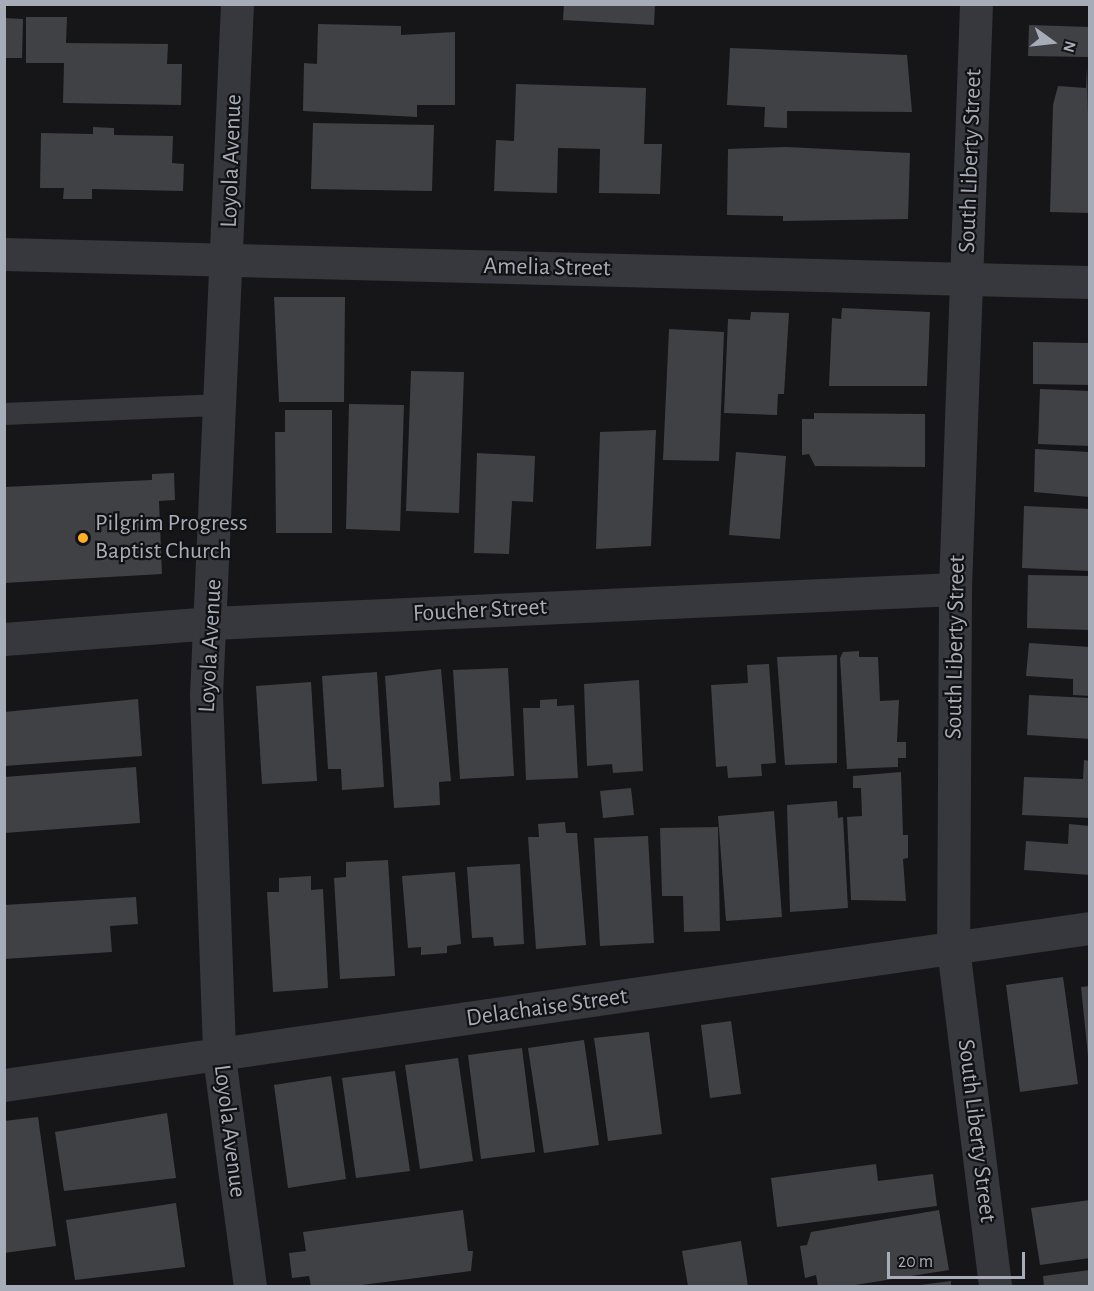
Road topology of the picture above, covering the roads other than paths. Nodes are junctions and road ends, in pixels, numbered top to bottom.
1 (237, 4) edge
2 (976, 4) edge
3 (4, 254) edge
4 (229, 260) junction
5 (968, 279) junction
6 (1089, 282) edge
7 (222, 405) junction
8 (4, 414) edge
9 (955, 589) junction
10 (212, 623) junction
11 (4, 639) edge
12 (1089, 928) edge
13 (953, 948) junction
14 (219, 1057) junction
15 (4, 1085) edge
16 (250, 1287) edge
17 (996, 1287) edge

1 - 4 street, Loyola Avenue
2 - 5 street, South Liberty Street
3 - 4 street, Amelia Street
4 - 5 street, Amelia Street
4 - 7 street, Loyola Avenue
5 - 6 street, Amelia Street
5 - 9 street, South Liberty Street
7 - 8 lane
7 - 10 street, Loyola Avenue
9 - 10 street, Foucher Street
9 - 13 street, South Liberty Street
10 - 11 street, Foucher Street
10 - 14 street, Loyola Avenue
12 - 13 street, Delachaise Street
13 - 14 street, Delachaise Street
13 - 17 street, South Liberty Street
14 - 15 street, Delachaise Street
14 - 16 street, Loyola Avenue

